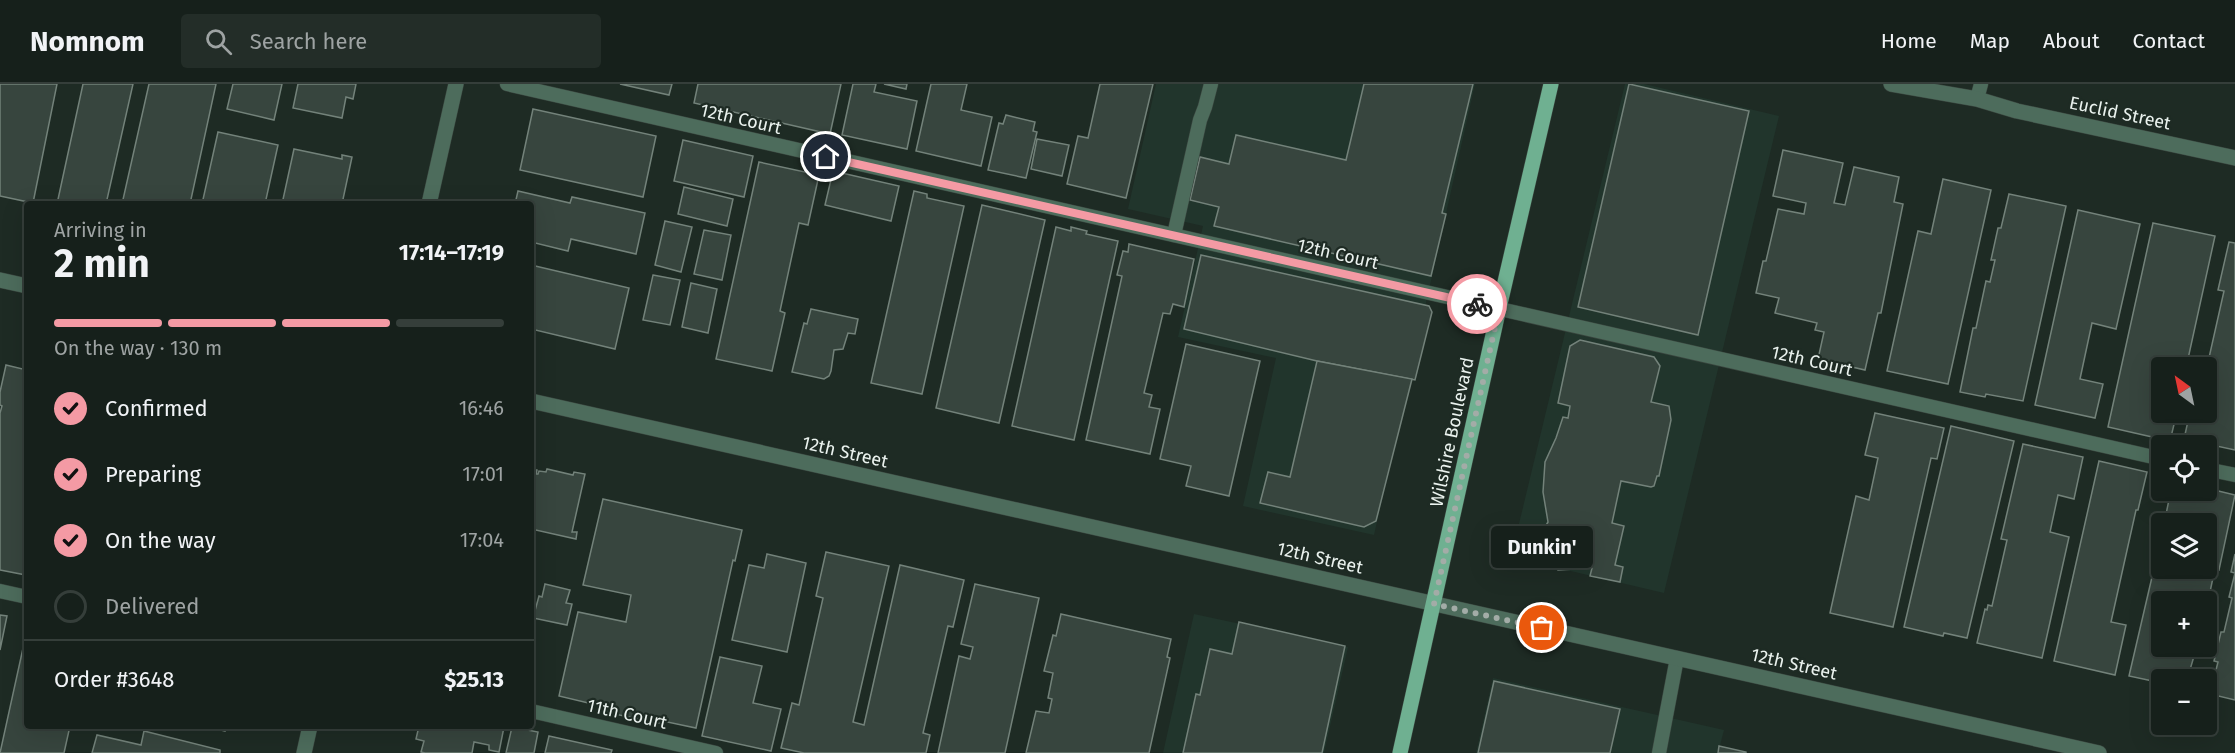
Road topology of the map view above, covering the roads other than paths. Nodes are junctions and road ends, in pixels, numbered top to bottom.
1 (456, 84) edge
2 (507, 84) edge
3 (1211, 84) edge
4 (1551, 84) edge
5 (1893, 84) edge
6 (1981, 84) edge
7 (1977, 99) junction
8 (2235, 158) edge
9 (430, 201) edge
10 (1174, 236) junction
11 (0, 280) edge
12 (24, 285) edge
13 (1499, 309) junction
14 (534, 402) edge
15 (2151, 457) edge
16 (2217, 471) edge
17 (2235, 475) edge
18 (0, 591) edge
19 (24, 596) edge
20 (1434, 604) junction
21 (1677, 658) junction
22 (534, 712) edge
23 (309, 729) edge
24 (304, 753) edge
25 (716, 753) edge
26 (1400, 753) edge
27 (1659, 753) edge
28 (2099, 753) edge

1 - 9 street
2 - 10 lane, 12th Court
3 - 10 lane
4 - 13 main road, Wilshire Boulevard
5 - 7 street, Euclid Street
6 - 7 lane
7 - 8 street, Euclid Street
10 - 13 lane, 12th Court
11 - 12 street
13 - 15 lane, 12th Court
13 - 20 main road, Wilshire Boulevard
14 - 20 street, 12th Street
16 - 17 lane
18 - 19 lane
20 - 21 street, 12th Street
20 - 26 main road, Wilshire Boulevard
21 - 27 lane
21 - 28 street, 12th Street
22 - 25 lane, 11th Court
23 - 24 street

